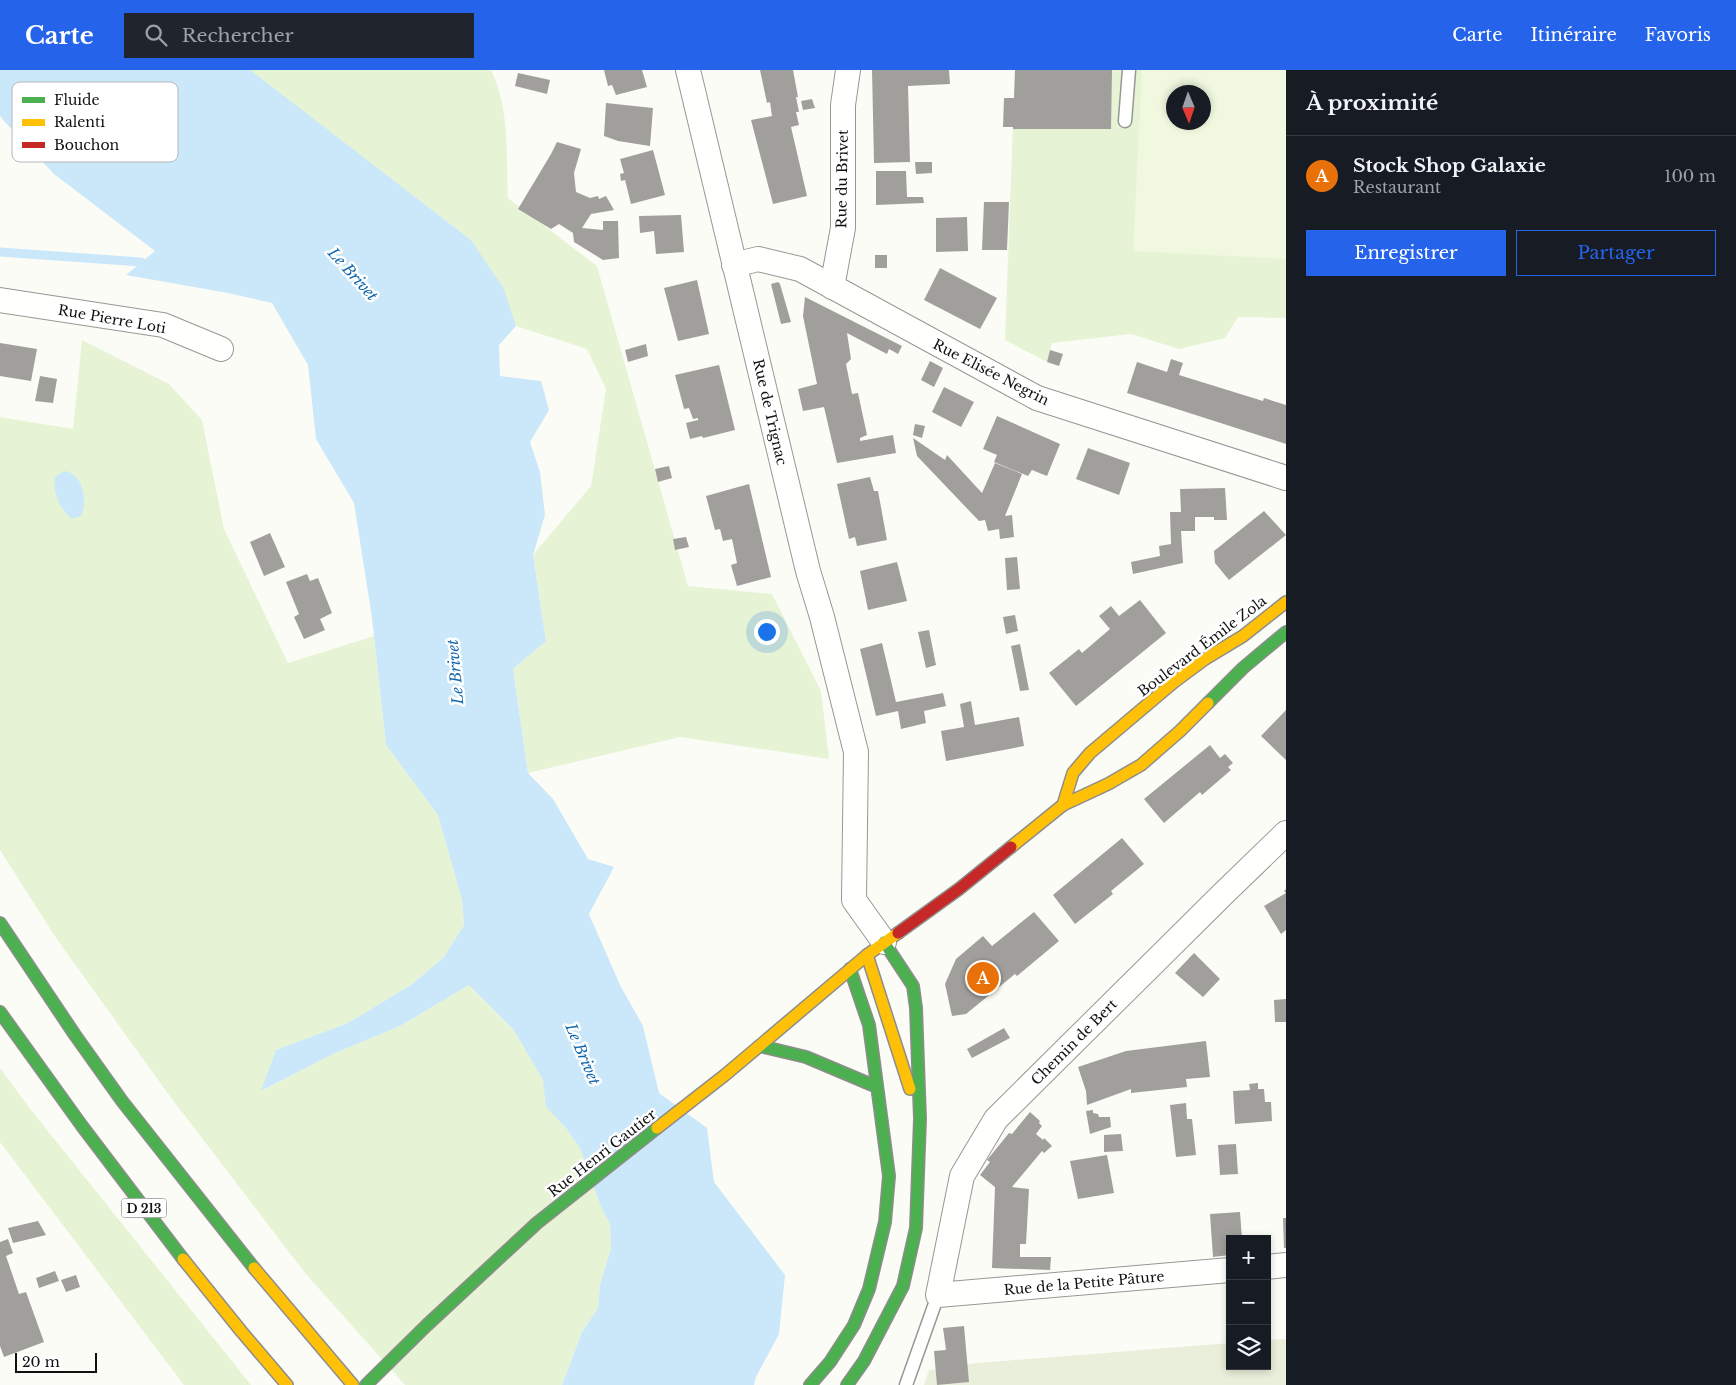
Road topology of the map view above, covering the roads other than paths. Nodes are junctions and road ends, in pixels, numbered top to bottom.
1 (688, 70) edge
2 (848, 70) edge
3 (1129, 70) edge
4 (1125, 121) dead end
5 (734, 265) junction
6 (832, 287) junction
7 (0, 300) edge
8 (221, 349) dead end
9 (1286, 478) edge
10 (1286, 602) edge
11 (1286, 632) edge
12 (1063, 805) junction
13 (1286, 833) edge
14 (0, 923) edge
15 (875, 948) junction
16 (850, 969) junction
17 (0, 1012) edge
18 (760, 1046) junction
19 (877, 1087) junction
20 (920, 1119) junction
21 (1286, 1265) edge
22 (1271, 1267) edge
23 (1226, 1270) edge
24 (938, 1295) junction
25 (287, 1385) edge
26 (353, 1385) edge
27 (366, 1385) edge
28 (810, 1385) edge
29 (847, 1385) edge
30 (906, 1385) edge

1 - 5 street, Rue de Trignac
2 - 6 street, Rue du Brivet
3 - 4 lane
5 - 6 street, Rue Elisée Negrin
5 - 15 street, Rue de Trignac
6 - 9 street, Rue Elisée Negrin
7 - 8 street, Rue Pierre Loti
10 - 12 main road, Boulevard Émile Zola
11 - 12 main road
12 - 15 main road
13 - 24 street, Chemin de Bert
14 - 26 main road
15 - 16 main road, Rue Henri Gautier
15 - 20 main road
15 - 20 main road
16 - 18 main road, Rue Henri Gautier
16 - 19 main road
17 - 25 main road, D 213
18 - 19 main road
18 - 27 main road, Rue Henri Gautier
19 - 28 main road
20 - 29 main road
21 - 22 street
23 - 24 street, Rue de la Petite Pâture
24 - 30 lane

